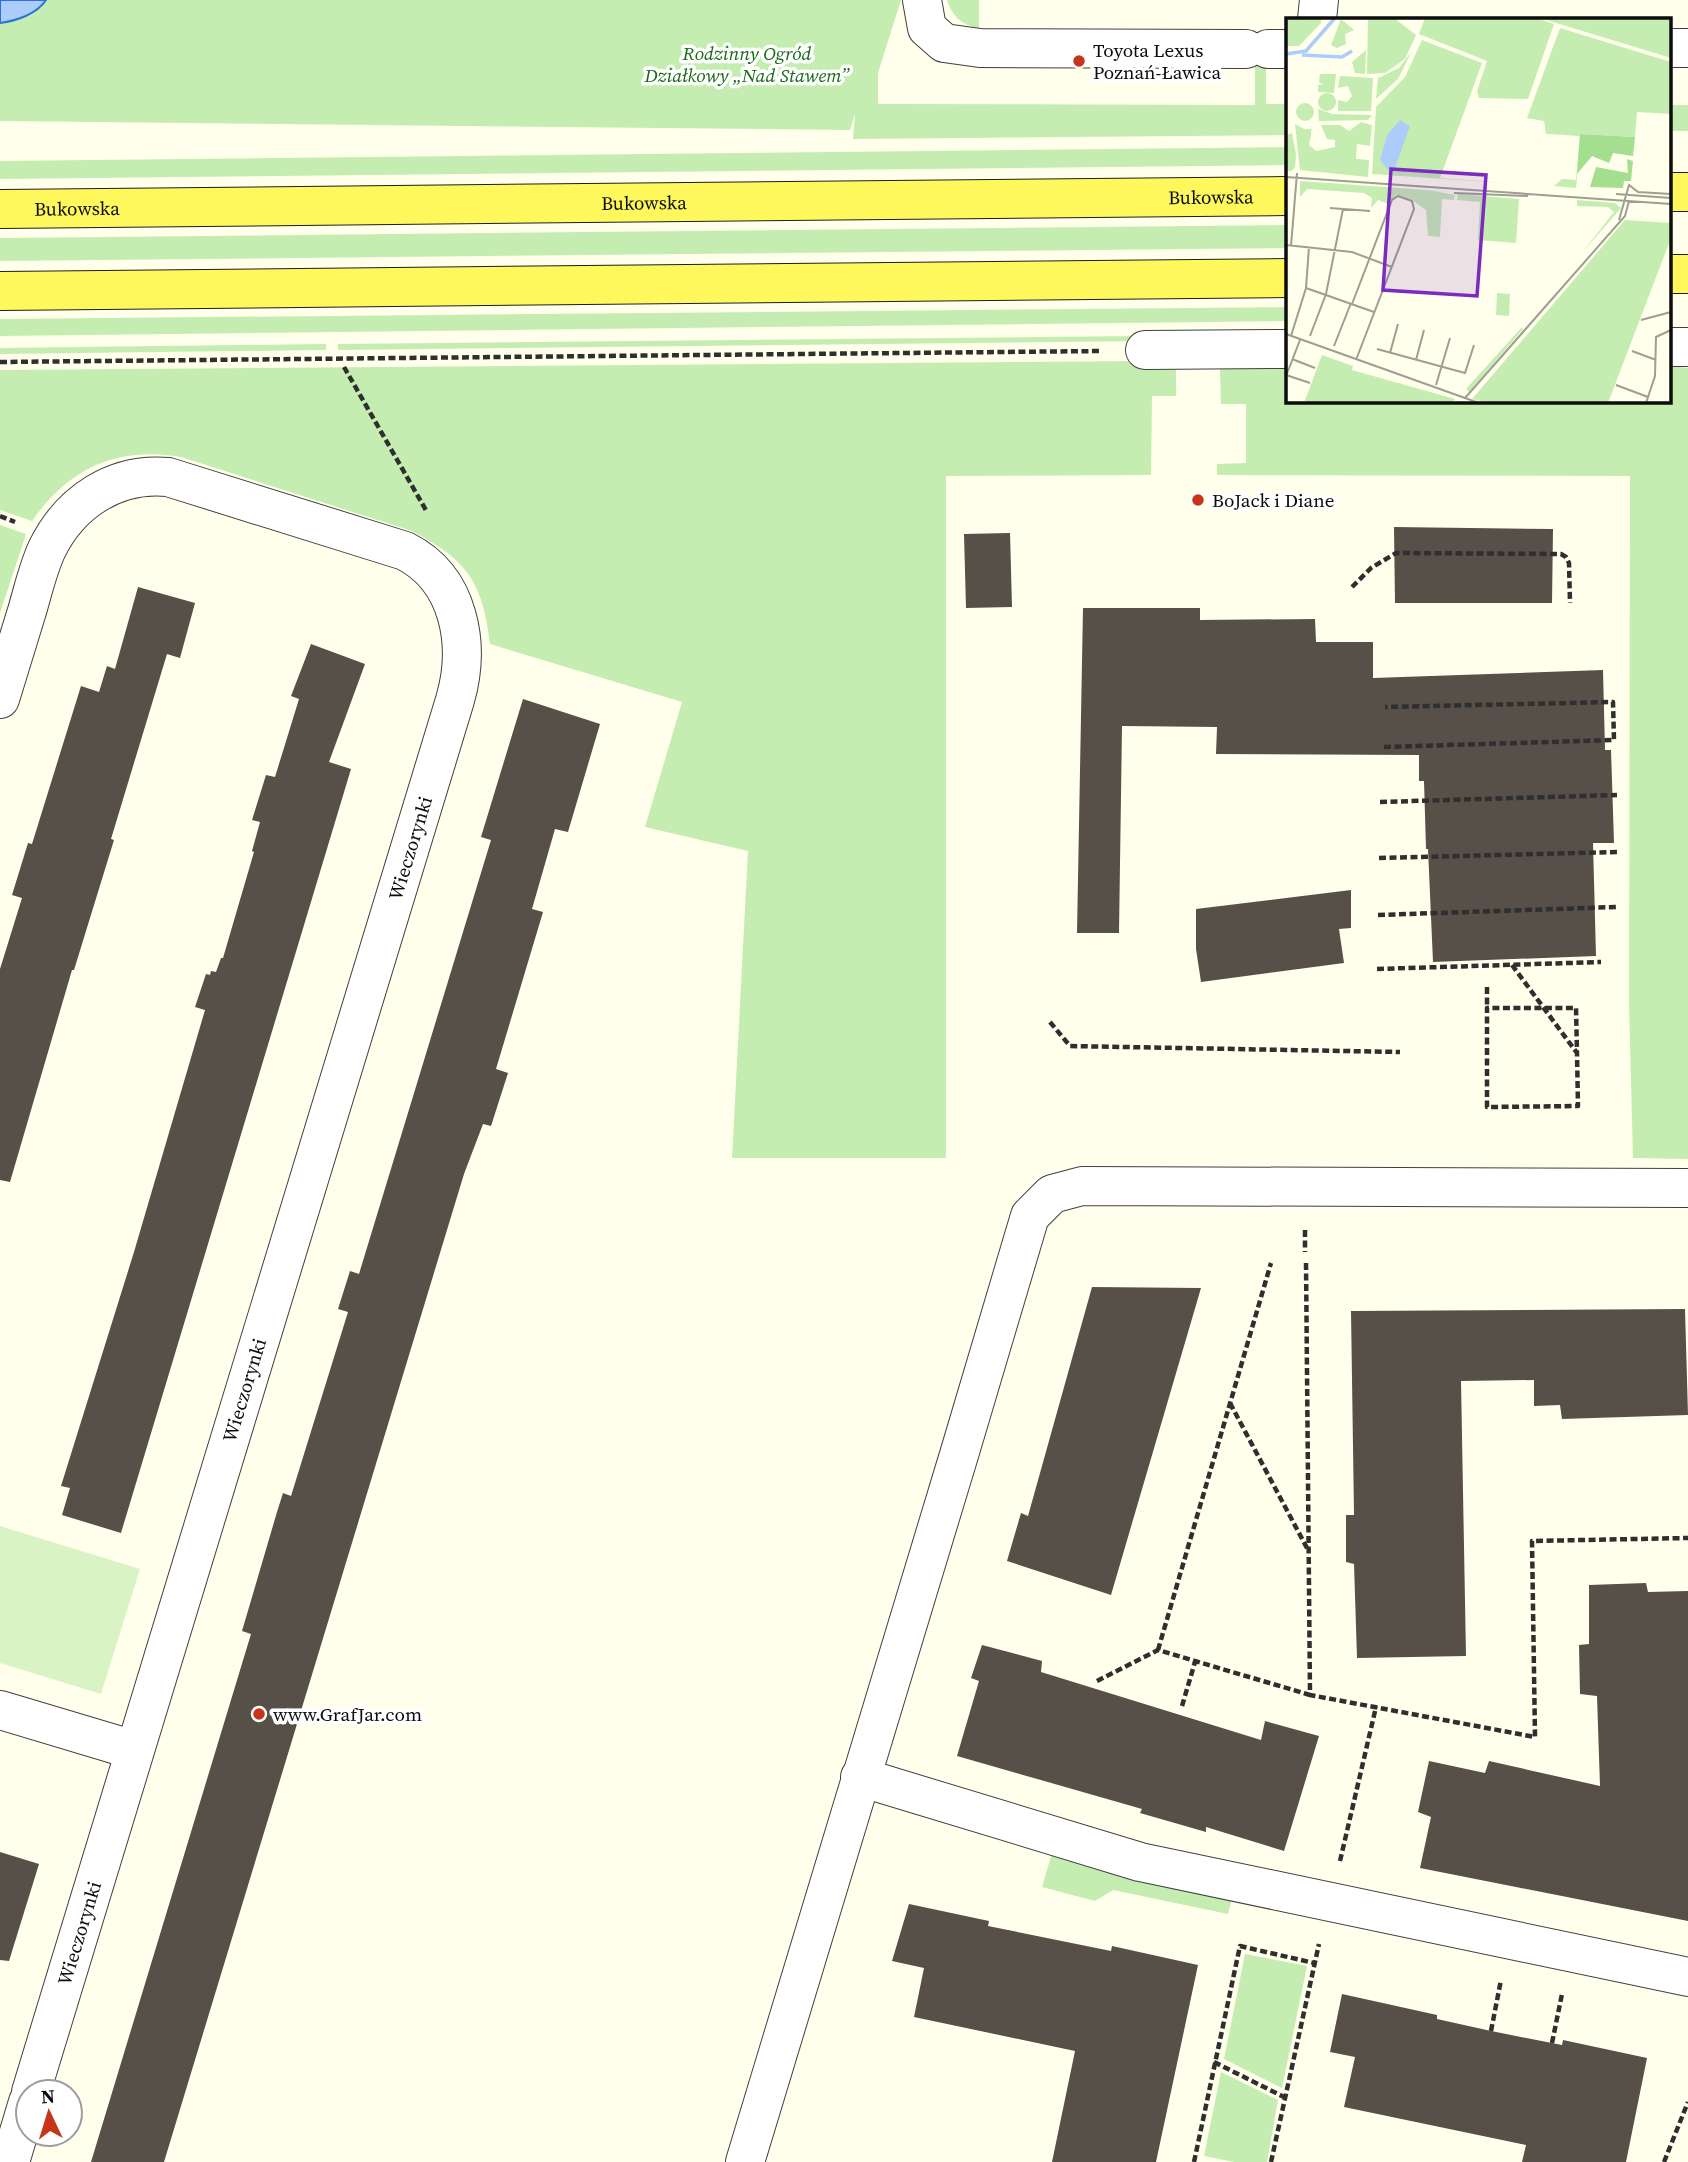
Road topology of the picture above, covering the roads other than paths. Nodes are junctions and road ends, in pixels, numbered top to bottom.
1 (922, 0) edge
2 (1319, 0) edge
3 (1317, 18) edge
4 (1670, 48) edge
5 (1688, 48) edge
6 (1267, 49) edge
7 (1670, 192) edge
8 (1688, 192) edge
9 (1286, 196) edge
10 (0, 209) edge
11 (1670, 274) edge
12 (1688, 274) edge
13 (1286, 278) edge
14 (0, 291) edge
15 (1670, 347) edge
16 (1688, 347) edge
17 (1286, 349) edge
18 (1145, 350) road end
19 (0, 699) edge
20 (1688, 1188) edge
21 (0, 1710) edge
22 (134, 1750) junction
23 (860, 1777) junction
24 (1688, 1977) edge
25 (35, 2078) edge
26 (745, 2162) edge

1 - 6 street
2 - 3 street
4 - 5 street
7 - 8 main road
9 - 10 main road, Bukowska
11 - 12 main road
13 - 14 main road
15 - 16 street
17 - 18 street
19 - 22 street, Wieczorynki
20 - 23 street
21 - 22 street
22 - 25 street, Wieczorynki
23 - 24 street
23 - 26 street

